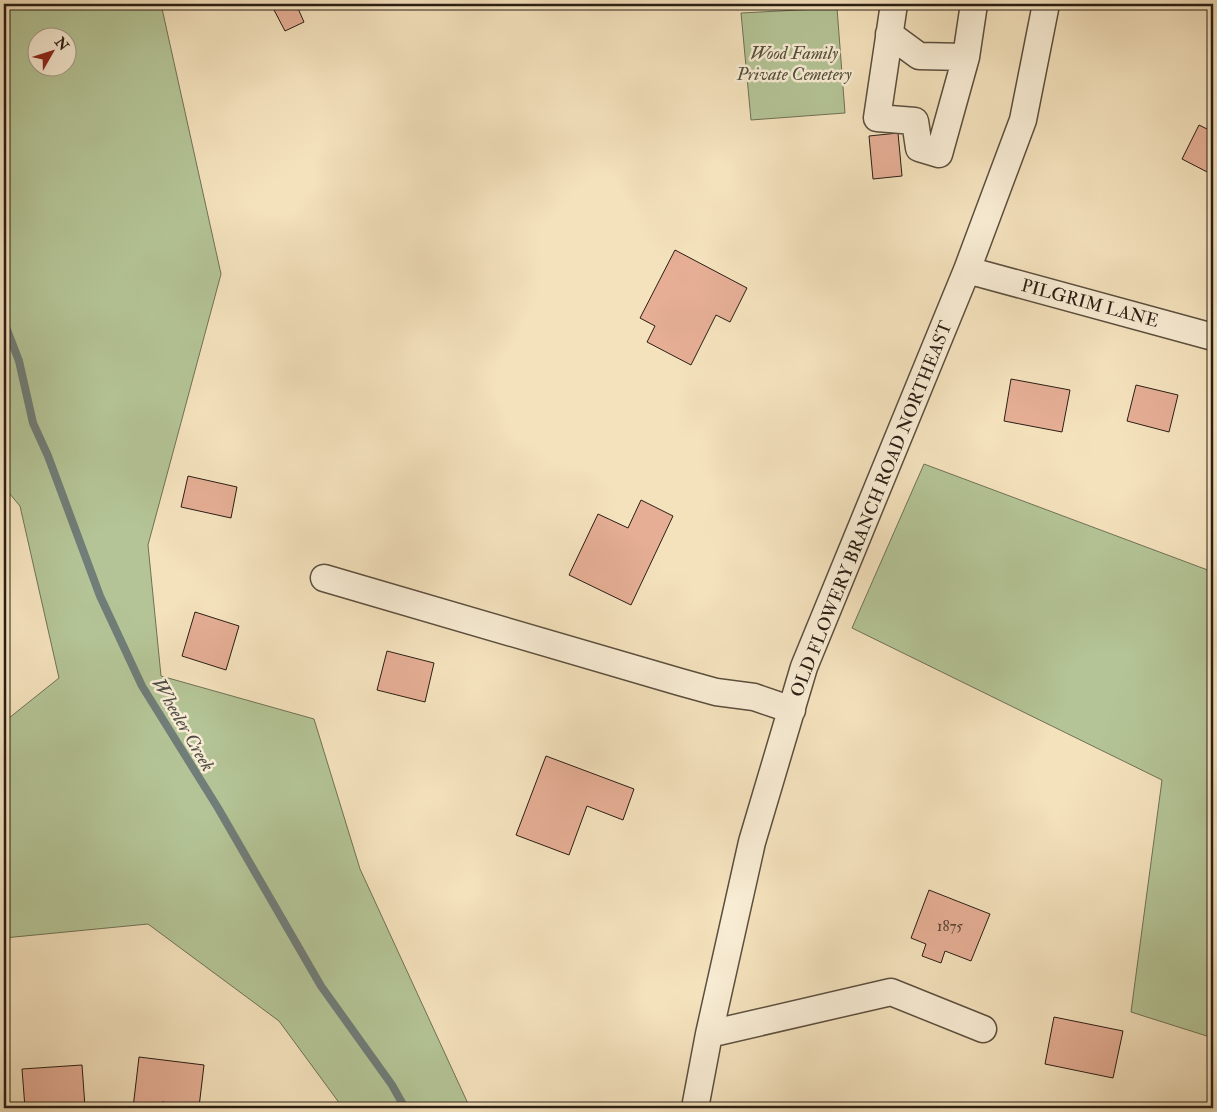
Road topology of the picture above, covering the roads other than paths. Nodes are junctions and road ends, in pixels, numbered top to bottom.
1 (894, 4) edge
2 (974, 4) edge
3 (1046, 4) edge
4 (889, 34) junction
5 (966, 57) junction
6 (967, 270) junction
7 (1213, 337) edge
8 (324, 578) dead end
9 (792, 710) junction
10 (983, 1029) dead end
11 (709, 1034) junction
12 (695, 1108) edge

1 - 4 street
2 - 5 street
3 - 6 street, OLD FLOWERY BRANCH ROAD NORTHEAST
4 - 5 street
4 - 5 street
6 - 7 street, PILGRIM LANE
6 - 9 street, OLD FLOWERY BRANCH ROAD NORTHEAST
8 - 9 street
9 - 11 street, OLD FLOWERY BRANCH ROAD NORTHEAST
10 - 11 street
11 - 12 street, OLD FLOWERY BRANCH ROAD NORTHEAST

